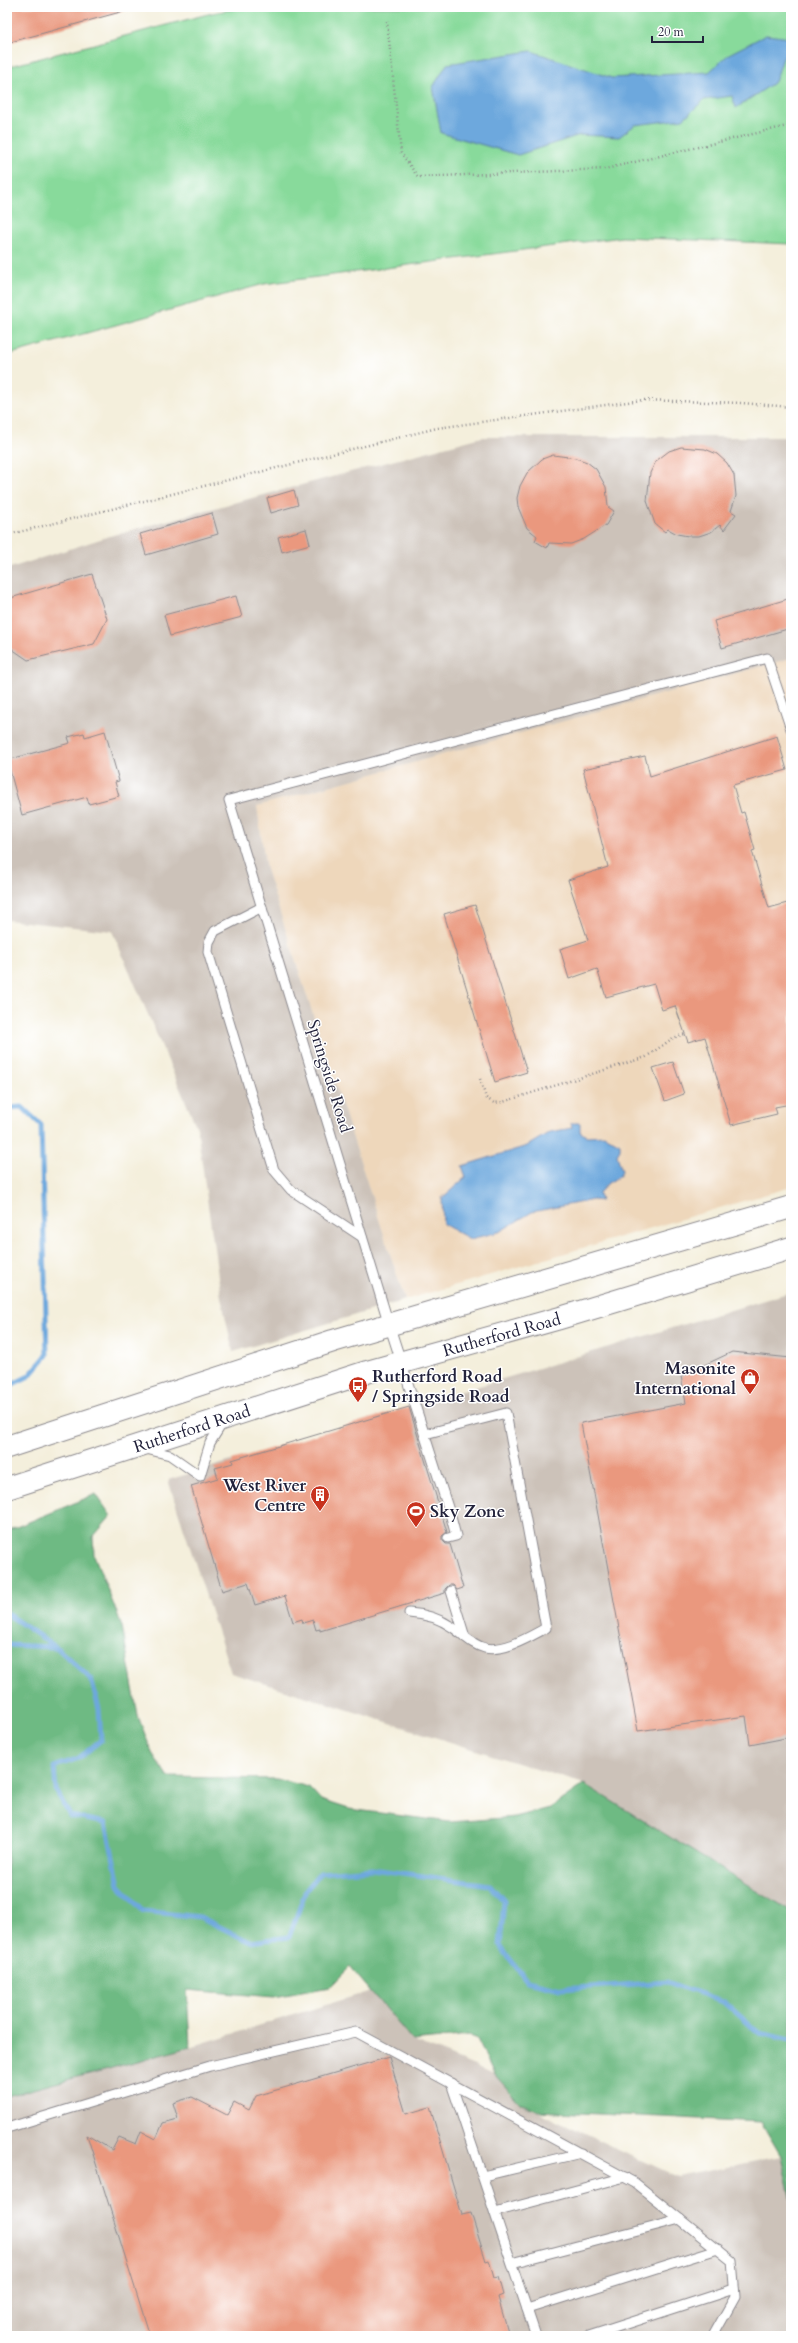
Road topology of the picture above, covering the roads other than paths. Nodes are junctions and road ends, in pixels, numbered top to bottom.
1 (791, 729) edge
2 (262, 907) junction
3 (791, 1207) edge
4 (362, 1237) junction
5 (791, 1248) edge
6 (390, 1325) junction
7 (401, 1362) junction
8 (227, 1417) junction
9 (425, 1434) junction
10 (7, 1447) edge
11 (139, 1447) junction
12 (7, 1488) edge
13 (448, 1538) dead end
14 (452, 1591) dead end
15 (409, 1613) dead end
16 (466, 1637) junction
17 (452, 2084) junction
18 (7, 2128) edge
19 (581, 2153) junction
20 (483, 2176) junction
21 (624, 2177) junction
22 (495, 2212) junction
23 (680, 2219) junction
24 (718, 2249) junction
25 (512, 2263) junction
26 (734, 2289) junction
27 (527, 2308) junction
28 (536, 2336) edge
29 (589, 2336) edge
30 (713, 2336) edge

1 - 2 lane, Springside Road
2 - 4 lane, Springside Road
2 - 4 lane
3 - 6 main road
4 - 6 lane, Springside Road
5 - 7 main road, Rutherford Road
6 - 7 lane, Springside Road
6 - 10 main road
7 - 8 main road, Rutherford Road
7 - 9 lane, Springside Road
8 - 11 main road, Rutherford Road
8 - 11 lane
9 - 13 lane, Springside Road
9 - 16 lane
11 - 12 main road, Rutherford Road
14 - 16 lane
15 - 16 lane
17 - 18 lane
17 - 19 lane
17 - 20 lane
19 - 20 lane
19 - 21 lane
20 - 22 lane
21 - 22 lane
21 - 23 lane
22 - 25 lane
23 - 24 lane
23 - 25 lane
24 - 26 lane
24 - 27 lane
25 - 27 lane
26 - 29 lane
26 - 30 lane
27 - 28 lane

